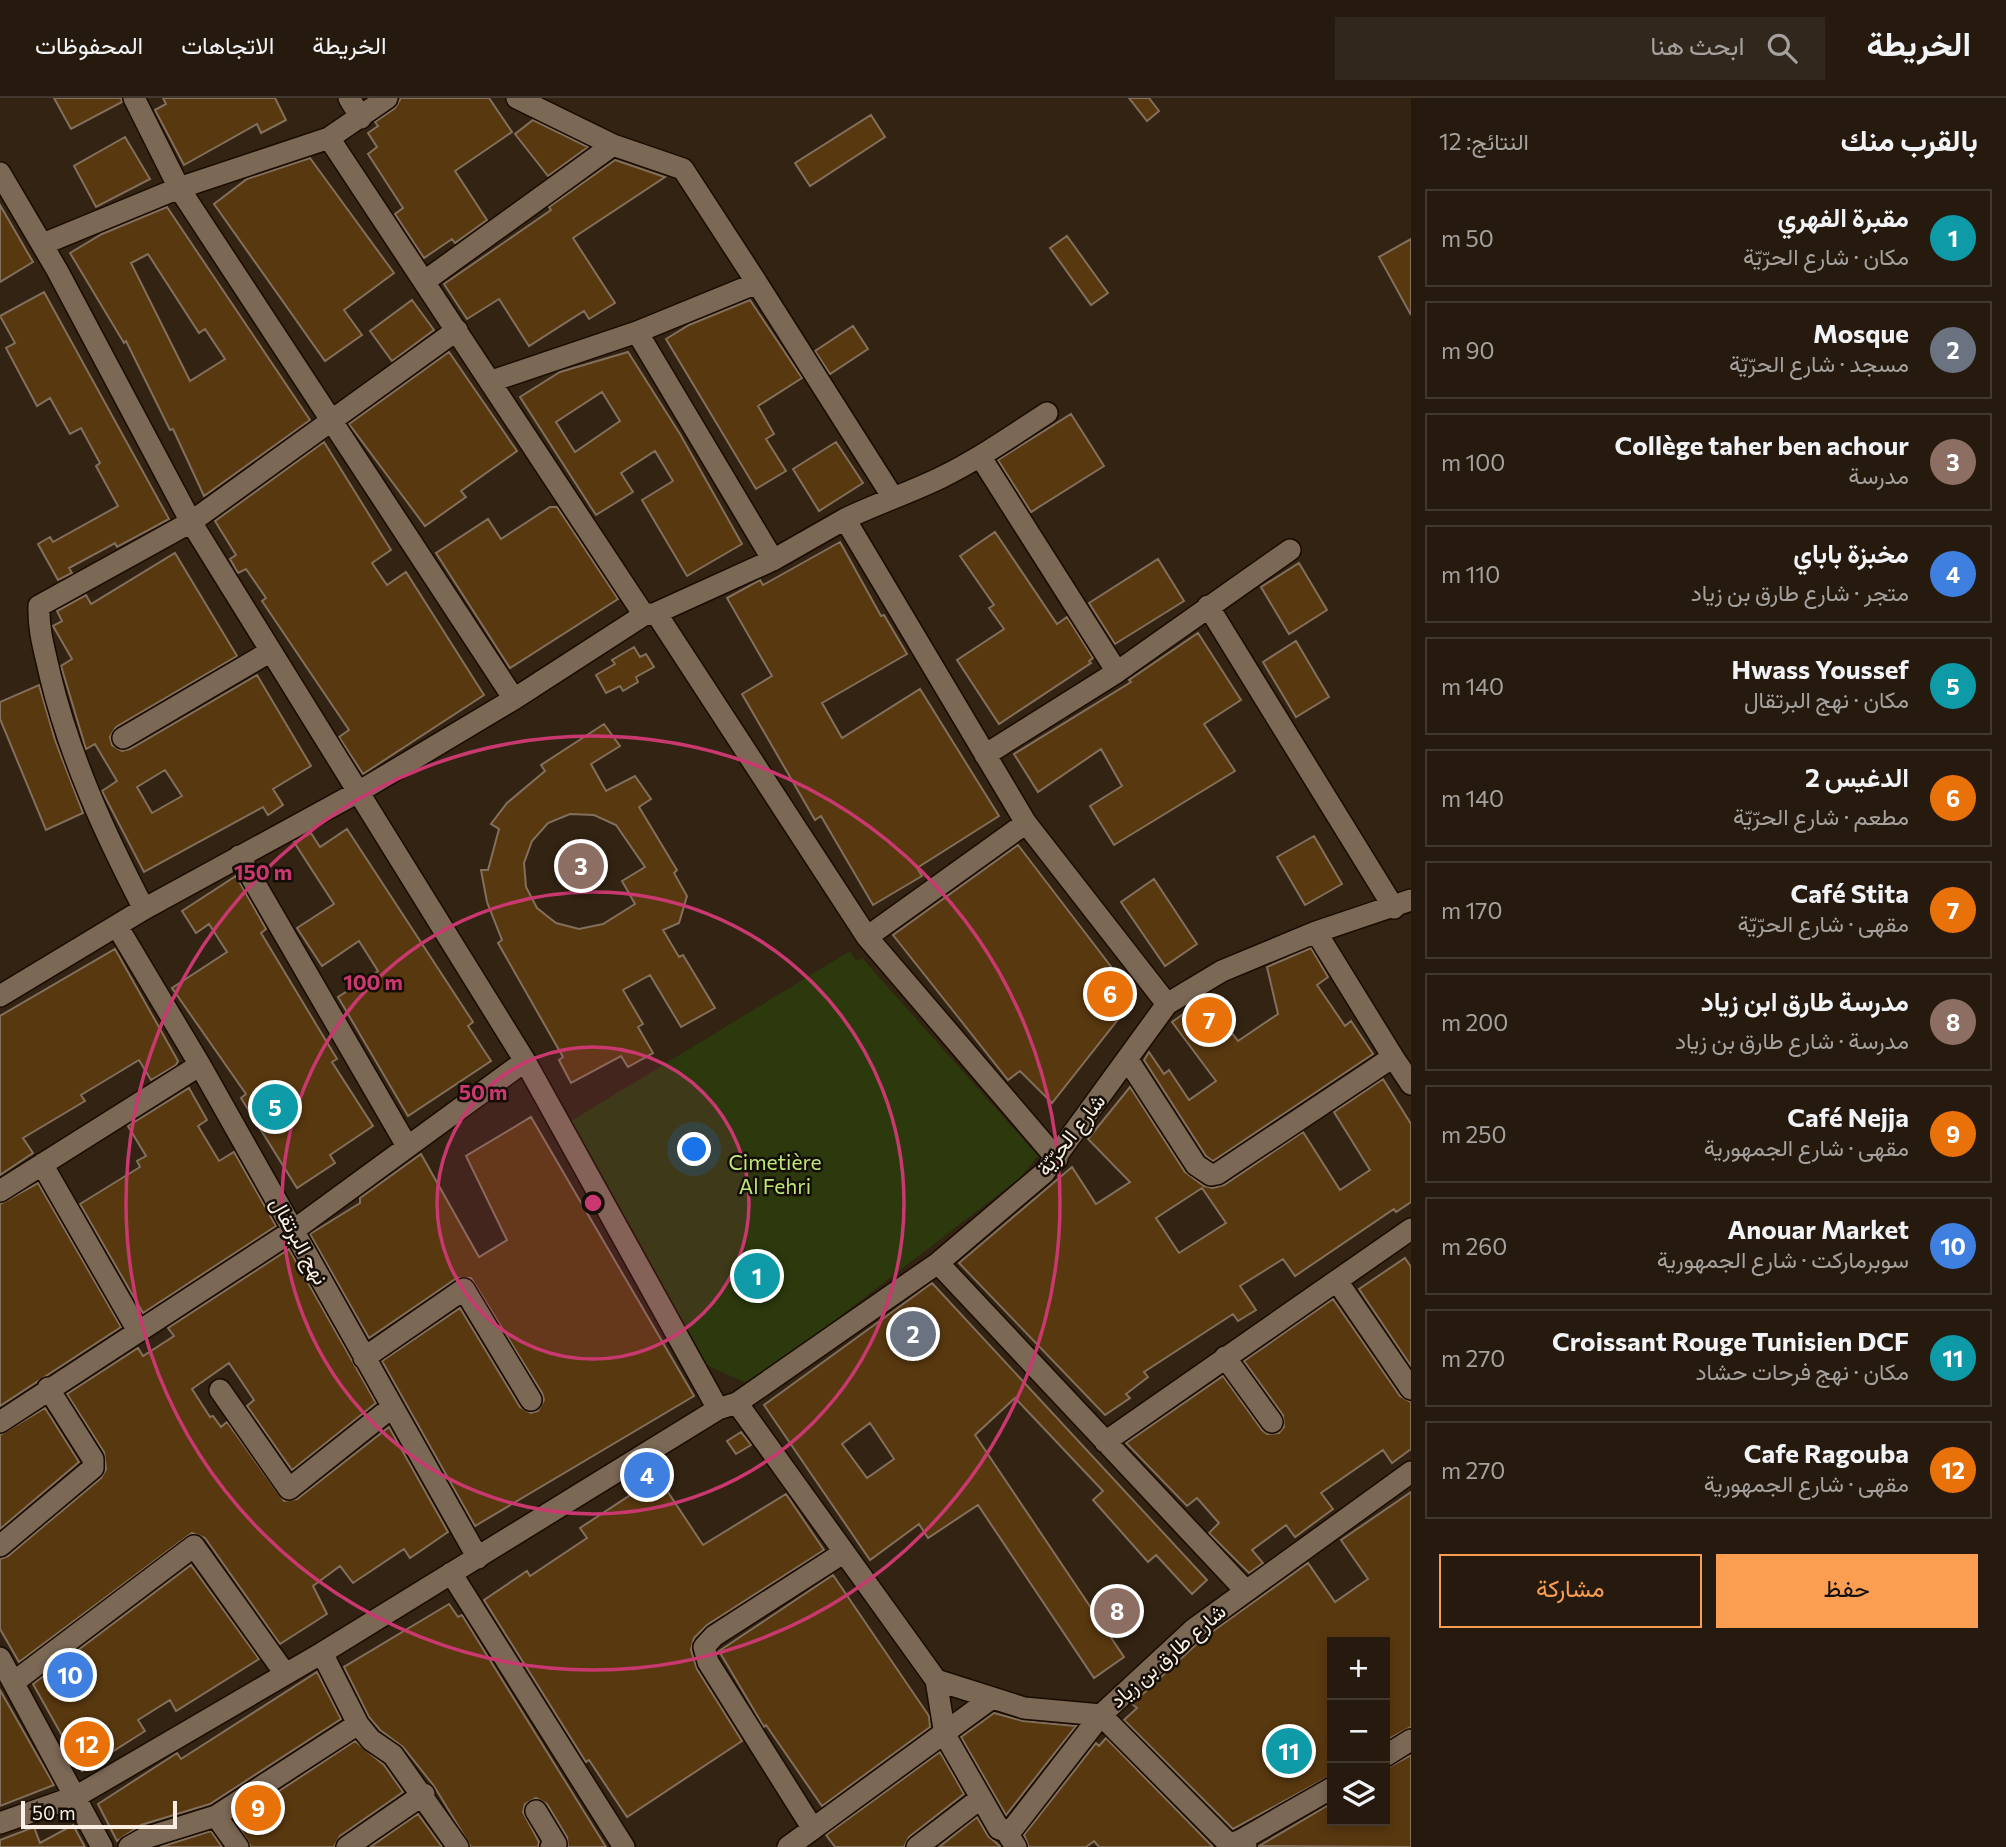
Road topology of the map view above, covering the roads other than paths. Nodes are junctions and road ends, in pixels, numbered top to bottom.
1 (134, 98) edge
2 (349, 98) edge
3 (387, 98) edge
4 (517, 98) edge
5 (361, 118) junction
6 (329, 138) junction
7 (613, 145) junction
8 (0, 173) edge
9 (179, 188) junction
10 (43, 244) junction
11 (425, 281) junction
12 (757, 283) junction
13 (457, 330) junction
14 (637, 332) junction
15 (492, 381) junction
16 (1047, 413) dead end
17 (329, 421) junction
18 (981, 456) junction
19 (892, 496) junction
20 (845, 519) junction
21 (191, 522) junction
22 (1290, 550) dead end
23 (773, 560) junction
24 (1208, 606) junction
25 (650, 614) junction
26 (271, 651) junction
27 (1117, 672) junction
28 (514, 699) junction
29 (123, 738) dead end
30 (985, 755) junction
31 (360, 791) junction
32 (1026, 823) junction
33 (239, 856) junction
34 (1402, 904) edge
35 (144, 909) junction
36 (117, 926) junction
37 (1316, 932) junction
38 (867, 937) junction
39 (0, 996) edge
40 (1167, 1004) junction
41 (1393, 1056) junction
42 (525, 1060) junction
43 (1128, 1060) junction
44 (200, 1065) junction
45 (1411, 1084) edge
46 (407, 1146) junction
47 (1057, 1159) junction
48 (42, 1164) junction
49 (0, 1191) edge
50 (1411, 1229) edge
51 (294, 1230) junction
52 (937, 1263) junction
53 (1337, 1281) junction
54 (138, 1331) junction
55 (364, 1357) junction
56 (1224, 1357) junction
57 (48, 1388) junction
58 (1411, 1389) edge
59 (220, 1390) dead end
60 (531, 1399) dead end
61 (727, 1406) junction
62 (391, 1408) junction
63 (0, 1422) edge
64 (1272, 1422) dead end
65 (1105, 1443) junction
66 (1411, 1472) edge
67 (0, 1546) edge
68 (843, 1553) junction
69 (478, 1558) junction
70 (451, 1573) junction
71 (1245, 1590) junction
72 (322, 1653) junction
73 (0, 1658) edge
74 (284, 1672) junction
75 (936, 1680) junction
76 (14, 1682) junction
77 (992, 1698) junction
78 (1101, 1715) junction
79 (358, 1724) junction
80 (944, 1735) junction
81 (1411, 1740) edge
82 (1390, 1753) edge
83 (1327, 1791) edge
84 (424, 1794) junction
85 (77, 1796) junction
86 (981, 1798) junction
87 (536, 1811) dead end
88 (216, 1816) junction
89 (0, 1824) edge
90 (813, 1829) junction
91 (1011, 1839) edge
92 (1244, 1844) edge
93 (102, 1847) edge
94 (129, 1847) edge
95 (238, 1847) edge
96 (347, 1847) edge
97 (458, 1847) edge
98 (551, 1847) edge
99 (624, 1847) edge
100 (788, 1847) edge
101 (917, 1847) edge

1 - 9 street
2 - 5 street
3 - 5 street
4 - 7 street
5 - 6 street
6 - 9 street
6 - 11 street
7 - 11 street
7 - 12 street
8 - 10 street
9 - 10 street
9 - 17 street
10 - 21 street
11 - 13 street
12 - 14 street
12 - 19 street
13 - 15 street
13 - 17 street
14 - 15 street
14 - 23 street
15 - 25 street
16 - 18 street
17 - 21 street
17 - 28 street
18 - 19 street
18 - 27 street
19 - 20 street
20 - 23 street
20 - 30 street
21 - 26 street
21 - 35 street
22 - 24 street
23 - 25 street
24 - 27 street
24 - 34 street
25 - 28 street
25 - 38 street
26 - 29 street
26 - 31 street
27 - 30 street
28 - 31 street
30 - 32 street
31 - 33 street
31 - 42 street
32 - 38 street
32 - 40 street
33 - 35 street
33 - 46 street
34 - 37 street, شارع الحرّيّة
35 - 36 street
36 - 39 street
36 - 44 street, نهج البرتقال
37 - 40 street, شارع الحرّيّة
37 - 41 street
38 - 47 street
40 - 43 street, شارع الحرّيّة
41 - 43 street
41 - 45 street
42 - 46 street
42 - 61 street
43 - 47 street, شارع الحرّيّة
44 - 48 street
44 - 51 street, نهج البرتقال
46 - 51 street
47 - 52 street, شارع الحرّيّة
48 - 49 street
48 - 54 street
50 - 53 street
51 - 54 street
51 - 55 street, نهج البرتقال
52 - 61 street, شارع الحرّيّة
52 - 65 street
53 - 56 street
53 - 58 street
54 - 57 street
55 - 60 street
55 - 62 street, نهج البرتقال
56 - 64 street
56 - 65 street
57 - 63 street
57 - 67 street
59 - 62 street
61 - 68 street
61 - 69 street, شارع الحرّيّة
62 - 69 street, نهج البرتقال
65 - 71 street
66 - 71 street, شارع طارق بن زياد
68 - 75 street
68 - 90 street
69 - 70 street, شارع الحرّيّة
70 - 72 street, شارع الحرّيّة
70 - 99 street
71 - 78 street, شارع طارق بن زياد
72 - 74 street, شارع الحرّيّة
72 - 79 street
73 - 76 street
74 - 76 street
74 - 85 street, شارع الحرّيّة
75 - 77 street, شارع طارق بن زياد
75 - 80 street
76 - 85 street
77 - 78 street, شارع طارق بن زياد
77 - 80 street
78 - 91 street
78 - 92 street
79 - 84 street
79 - 88 street
80 - 86 street
80 - 90 street
81 - 82 street
83 - 92 street
84 - 96 street
84 - 97 street
85 - 89 street, شارع الحرّيّة
85 - 93 street
86 - 91 street
86 - 101 street
87 - 98 street
88 - 94 street
88 - 95 street
90 - 100 street

